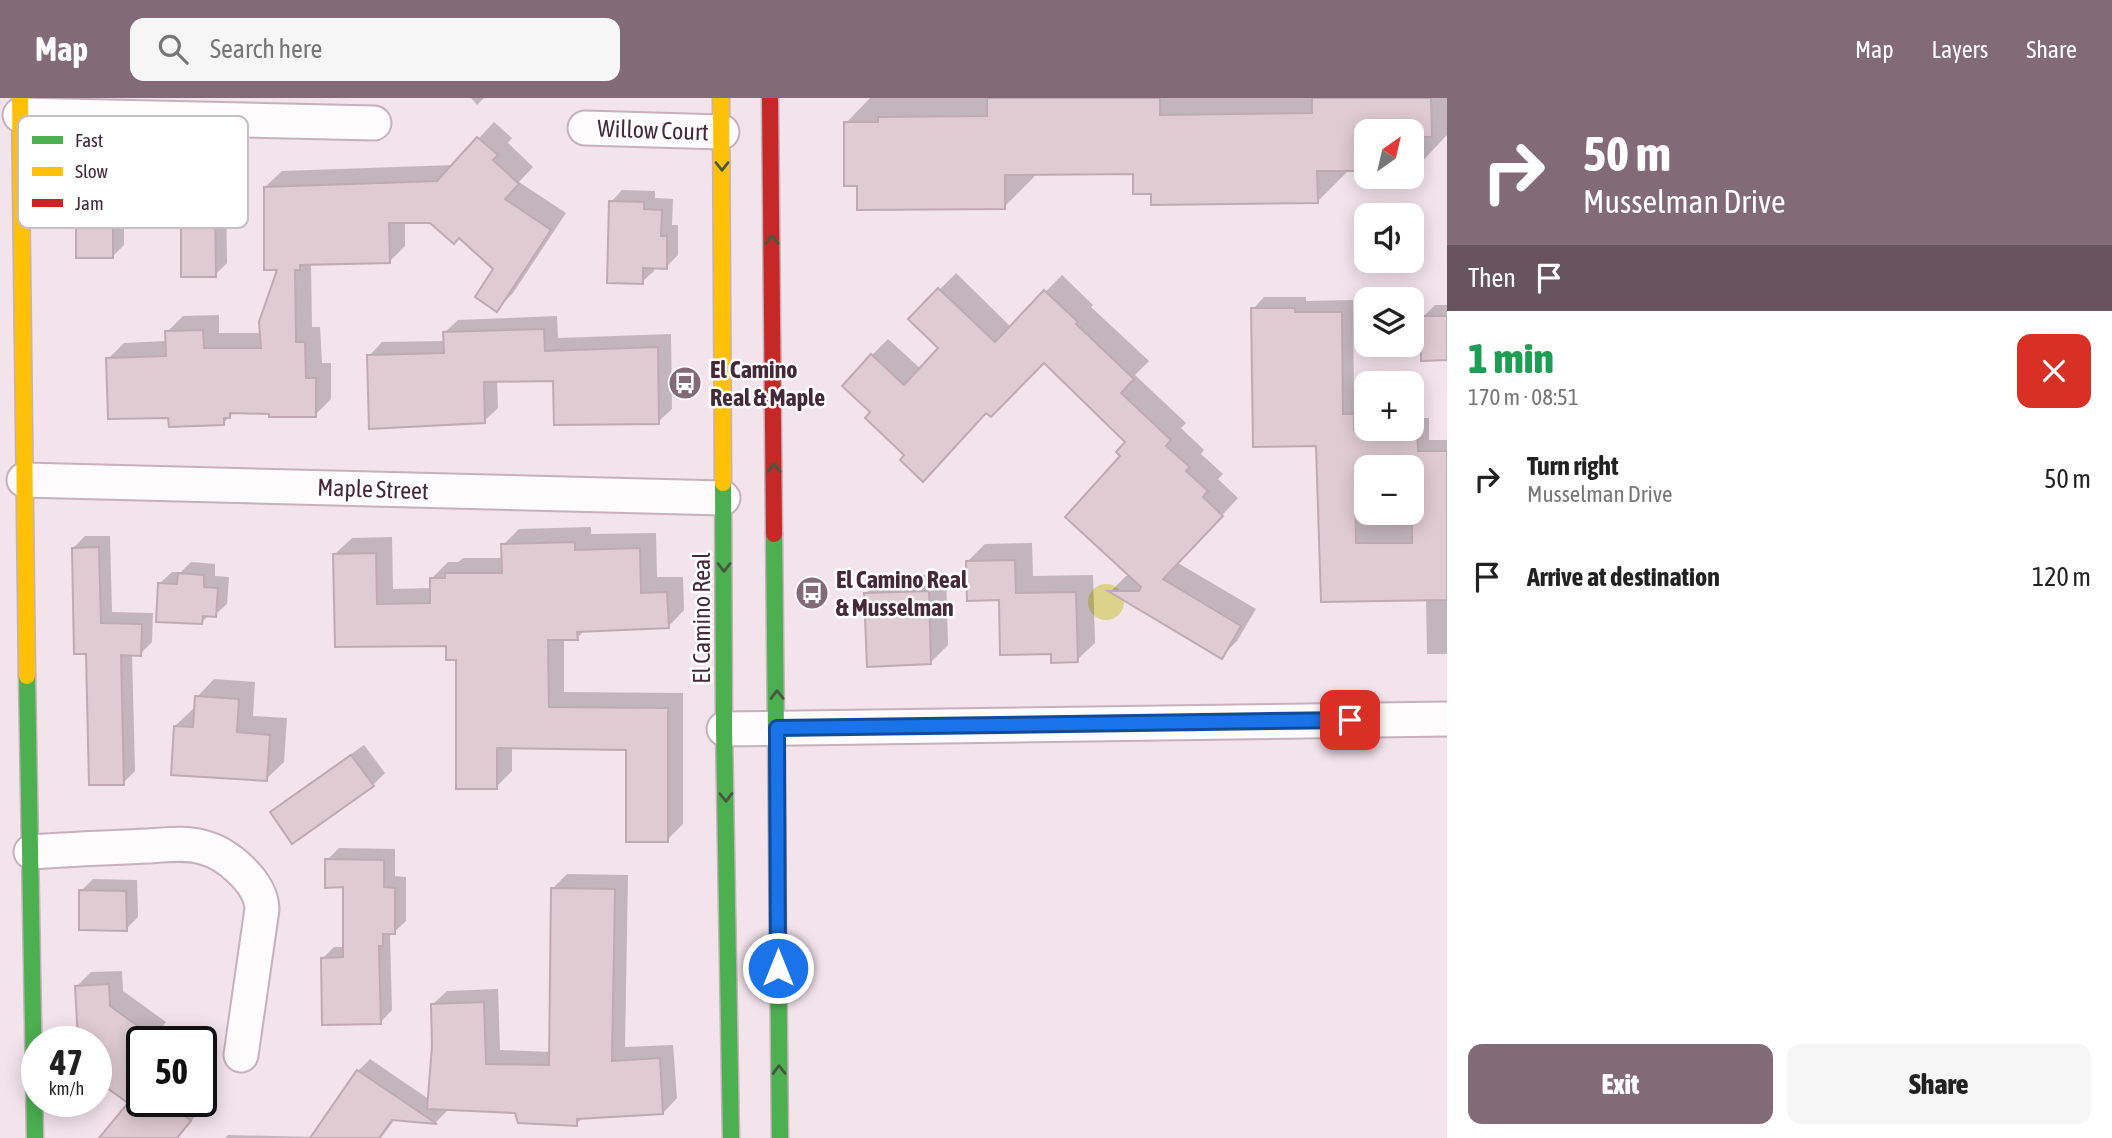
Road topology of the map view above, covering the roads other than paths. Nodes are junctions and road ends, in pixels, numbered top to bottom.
1 (721, 98) edge
2 (770, 98) edge
3 (20, 106) edge
4 (228, 116) edge
5 (248, 117) edge
6 (374, 123) dead end
7 (585, 128) dead end
8 (722, 132) junction
9 (21, 228) edge
10 (24, 480) junction
11 (723, 498) junction
12 (1447, 719) edge
13 (777, 728) junction
14 (724, 729) junction
15 (31, 852) junction
16 (241, 1055) dead end
17 (35, 1138) edge
18 (731, 1138) edge
19 (780, 1138) edge

1 - 8 main road, El Camino Real
13 -> 2 main road
3 - 4 street
5 - 6 street
7 - 8 street, Willow Court
8 -> 11 main road, El Camino Real
9 - 10 main road
10 - 11 street, Maple Street
10 - 15 main road
11 -> 14 main road, El Camino Real
12 - 13 street
13 - 14 street
19 -> 13 main road
14 -> 18 main road, El Camino Real
15 - 16 street
15 - 17 main road

